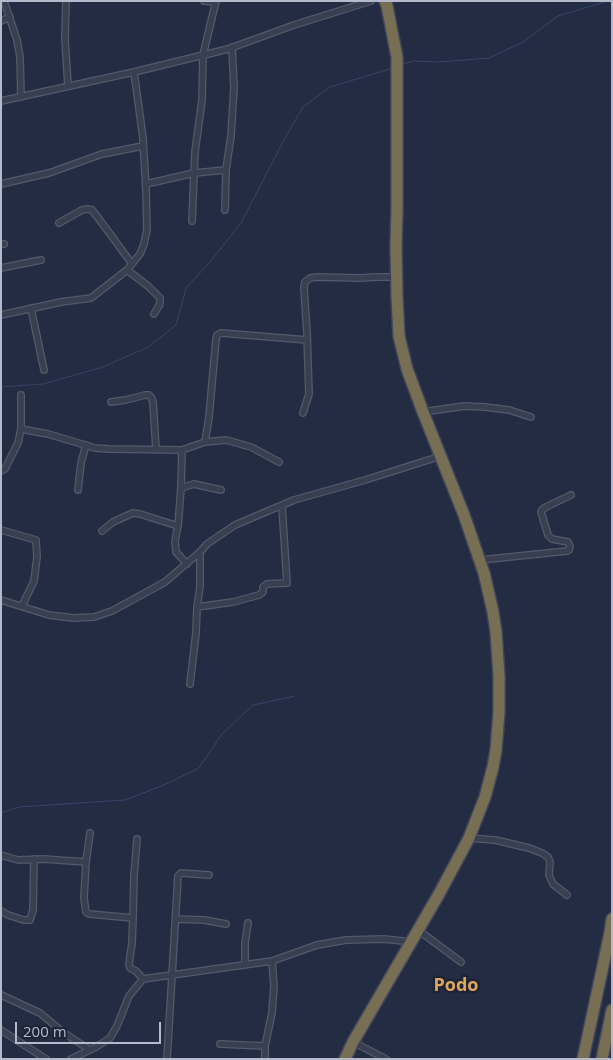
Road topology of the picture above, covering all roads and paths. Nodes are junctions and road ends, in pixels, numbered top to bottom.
1 (4, 1) edge
2 (66, 1) edge
3 (204, 1) edge
4 (371, 1) edge
5 (384, 1) edge
6 (216, 2) edge
7 (10, 17) junction
8 (1, 21) edge
9 (232, 47) junction
10 (203, 55) junction
11 (134, 72) junction
12 (68, 86) junction
13 (22, 97) junction
14 (1, 101) edge
15 (143, 146) junction
16 (226, 170) junction
17 (194, 173) junction
18 (1, 184) edge
19 (146, 184) junction
20 (225, 210) dead end
21 (192, 221) dead end
22 (59, 223) dead end
23 (41, 260) dead end
24 (132, 264) junction
25 (1, 268) edge
26 (126, 270) junction
27 (396, 277) junction
28 (32, 308) junction
29 (154, 314) dead end
30 (1, 315) edge
31 (307, 340) junction
32 (44, 370) dead end
33 (21, 396) dead end
34 (111, 402) dead end
35 (423, 412) junction
36 (304, 413) dead end
37 (531, 417) dead end
38 (21, 429) junction
39 (205, 442) junction
40 (86, 445) junction
41 (156, 449) junction
42 (182, 450) junction
43 (441, 456) junction
44 (279, 462) dead end
45 (1, 472) edge
46 (181, 488) junction
47 (78, 490) dead end
48 (221, 490) dead end
49 (572, 495) dead end
50 (282, 506) junction
51 (178, 526) junction
52 (1, 530) edge
53 (102, 531) dead end
54 (200, 552) junction
55 (480, 560) junction
56 (187, 564) junction
57 (1, 600) edge
58 (22, 606) junction
59 (197, 607) junction
60 (190, 684) dead end
61 (90, 833) dead end
62 (469, 838) junction
63 (138, 839) dead end
64 (1, 855) edge
65 (34, 859) junction
66 (86, 862) junction
67 (209, 874) dead end
68 (568, 895) dead end
69 (1, 911) edge
70 (8, 915) junction
71 (133, 918) junction
72 (176, 919) junction
73 (612, 919) edge
74 (1, 921) edge
75 (248, 923) dead end
76 (226, 924) dead end
77 (418, 930) junction
78 (412, 942) junction
79 (272, 961) junction
80 (461, 962) dead end
81 (245, 964) junction
82 (171, 975) junction
83 (143, 979) junction
84 (1, 995) edge
85 (612, 1010) edge
86 (1, 1030) edge
87 (354, 1042) junction
88 (220, 1044) dead end
89 (265, 1046) junction
90 (90, 1050) junction
91 (168, 1058) edge
92 (46, 1059) edge
93 (71, 1059) edge
94 (265, 1059) edge
95 (345, 1059) edge
96 (386, 1059) edge
97 (583, 1059) edge
98 (602, 1059) edge

1 - 7 street
2 - 12 street
3 - 6 street
4 - 9 street
5 - 27 highway
6 - 10 street
7 - 8 street
7 - 13 street
9 - 10 street
9 - 16 street
10 - 11 street
10 - 17 street
11 - 12 street
11 - 15 street
12 - 13 street
13 - 14 street
15 - 18 street
15 - 19 street
16 - 17 street
16 - 20 street
17 - 19 street
17 - 21 street
19 - 24 street
22 - 24 street
23 - 25 street
24 - 26 street
26 - 28 street
26 - 29 street
27 - 31 street
27 - 35 highway
28 - 30 street
28 - 32 street
31 - 36 street
31 - 39 street
33 - 38 street
34 - 41 street
35 - 37 street
35 - 43 highway
38 - 40 street
38 - 45 street
39 - 42 street
39 - 44 street
40 - 41 street
40 - 47 street
41 - 42 street
42 - 46 street
43 - 50 street
43 - 55 highway
46 - 48 street
46 - 51 street
49 - 55 street
50 - 54 street
50 - 59 street
51 - 53 street
51 - 56 street
52 - 58 street
54 - 56 street
54 - 59 street
55 - 62 highway
56 - 58 street
57 - 58 street
59 - 60 street
61 - 66 street
62 - 68 street
62 - 77 highway
63 - 71 street
64 - 65 street
65 - 66 street
65 - 70 street
66 - 71 street
67 - 72 street
69 - 70 street
70 - 74 street
71 - 83 street
72 - 76 street
72 - 82 street
73 - 97 highway
75 - 81 street
77 - 78 highway
77 - 80 street
78 - 79 street
78 - 87 highway
79 - 81 street
79 - 89 street
81 - 82 street
82 - 83 street
82 - 91 street
83 - 90 street
84 - 90 street
85 - 98 highway
86 - 92 street
87 - 95 highway
87 - 96 street
88 - 89 street
89 - 94 street
90 - 93 street

